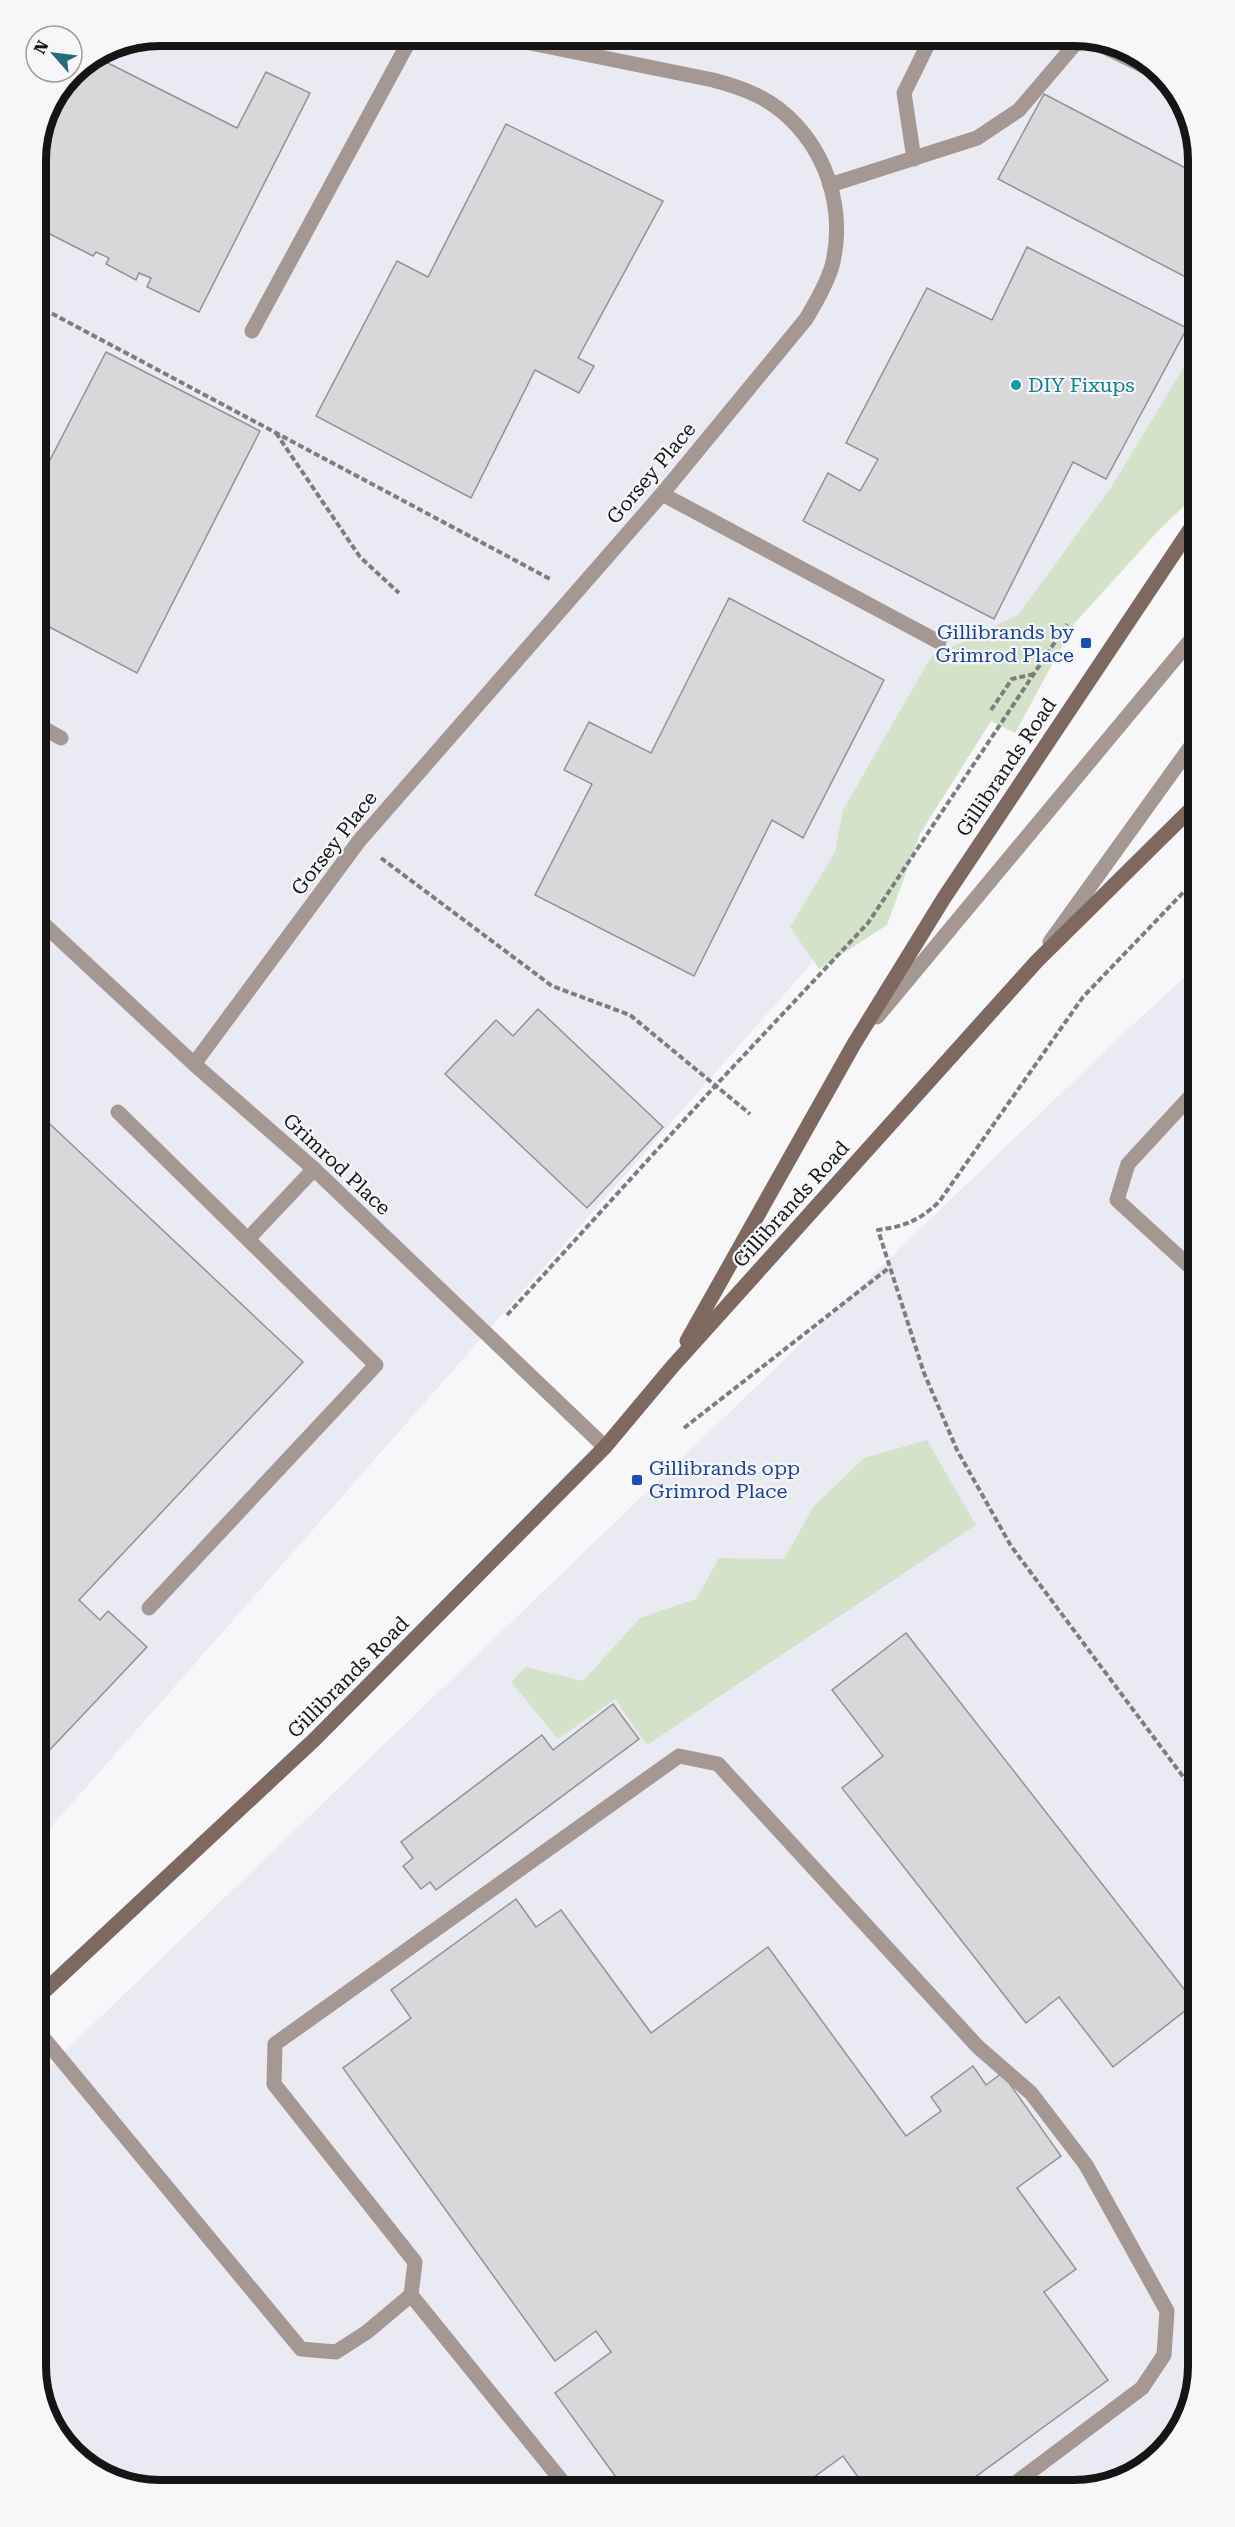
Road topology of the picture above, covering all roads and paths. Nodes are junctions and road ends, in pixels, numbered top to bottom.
1 (406, 47) edge
2 (550, 47) edge
3 (927, 47) edge
4 (1073, 47) edge
5 (914, 159) junction
6 (830, 185) junction
7 (47, 311) edge
8 (252, 331) dead end
9 (276, 433) junction
10 (662, 494) junction
11 (1188, 532) edge
12 (576, 592) junction
13 (399, 593) dead end
14 (1067, 624) dead end
15 (939, 642) dead end
16 (1188, 643) edge
17 (1034, 674) junction
18 (992, 710) dead end
19 (47, 730) edge
20 (61, 738) dead end
21 (1188, 750) edge
22 (1188, 812) edge
23 (359, 841) junction
24 (1188, 887) edge
25 (47, 927) edge
26 (1037, 961) junction
27 (854, 1044) junction
28 (194, 1064) junction
29 (716, 1085) junction
30 (1188, 1099) edge
31 (118, 1112) dead end
32 (750, 1114) dead end
33 (314, 1169) junction
34 (248, 1239) junction
35 (1188, 1265) edge
36 (890, 1267) junction
37 (489, 1336) junction
38 (672, 1367) junction
39 (684, 1428) dead end
40 (605, 1447) junction
41 (149, 1608) dead end
42 (1188, 1783) edge
43 (46, 1990) edge
44 (46, 2041) edge
45 (411, 2295) junction
46 (561, 2480) edge
47 (1020, 2480) edge

1 - 8 street
2 - 6 street, Gorsey Place
3 - 5 street
4 - 5 street
5 - 6 street
6 - 10 street, Gorsey Place
7 - 9 path
9 - 12 path
9 - 13 path
10 - 12 street, Gorsey Place
10 - 15 street
11 - 27 street, Gillibrands Road
12 - 23 street, Gorsey Place
14 - 17 path
16 - 27 street, Gillibrands Road
17 - 18 path
17 - 29 path
19 - 20 street
21 - 26 street, Gillibrands Road
22 - 26 street, Gillibrands Road
23 - 28 street, Gorsey Place
23 - 29 path
24 - 36 path
25 - 28 street, Grimrod Place
26 - 38 street, Gillibrands Road
27 - 38 street, Gillibrands Road
28 - 33 street, Grimrod Place
29 - 32 path
29 - 37 path
30 - 35 street
31 - 34 street
33 - 34 street
33 - 37 street, Grimrod Place
34 - 41 street
36 - 39 path
36 - 42 path
37 - 40 street, Grimrod Place
38 - 40 street, Gillibrands Road
40 - 43 street, Gillibrands Road
44 - 45 street
45 - 46 street
45 - 47 street

